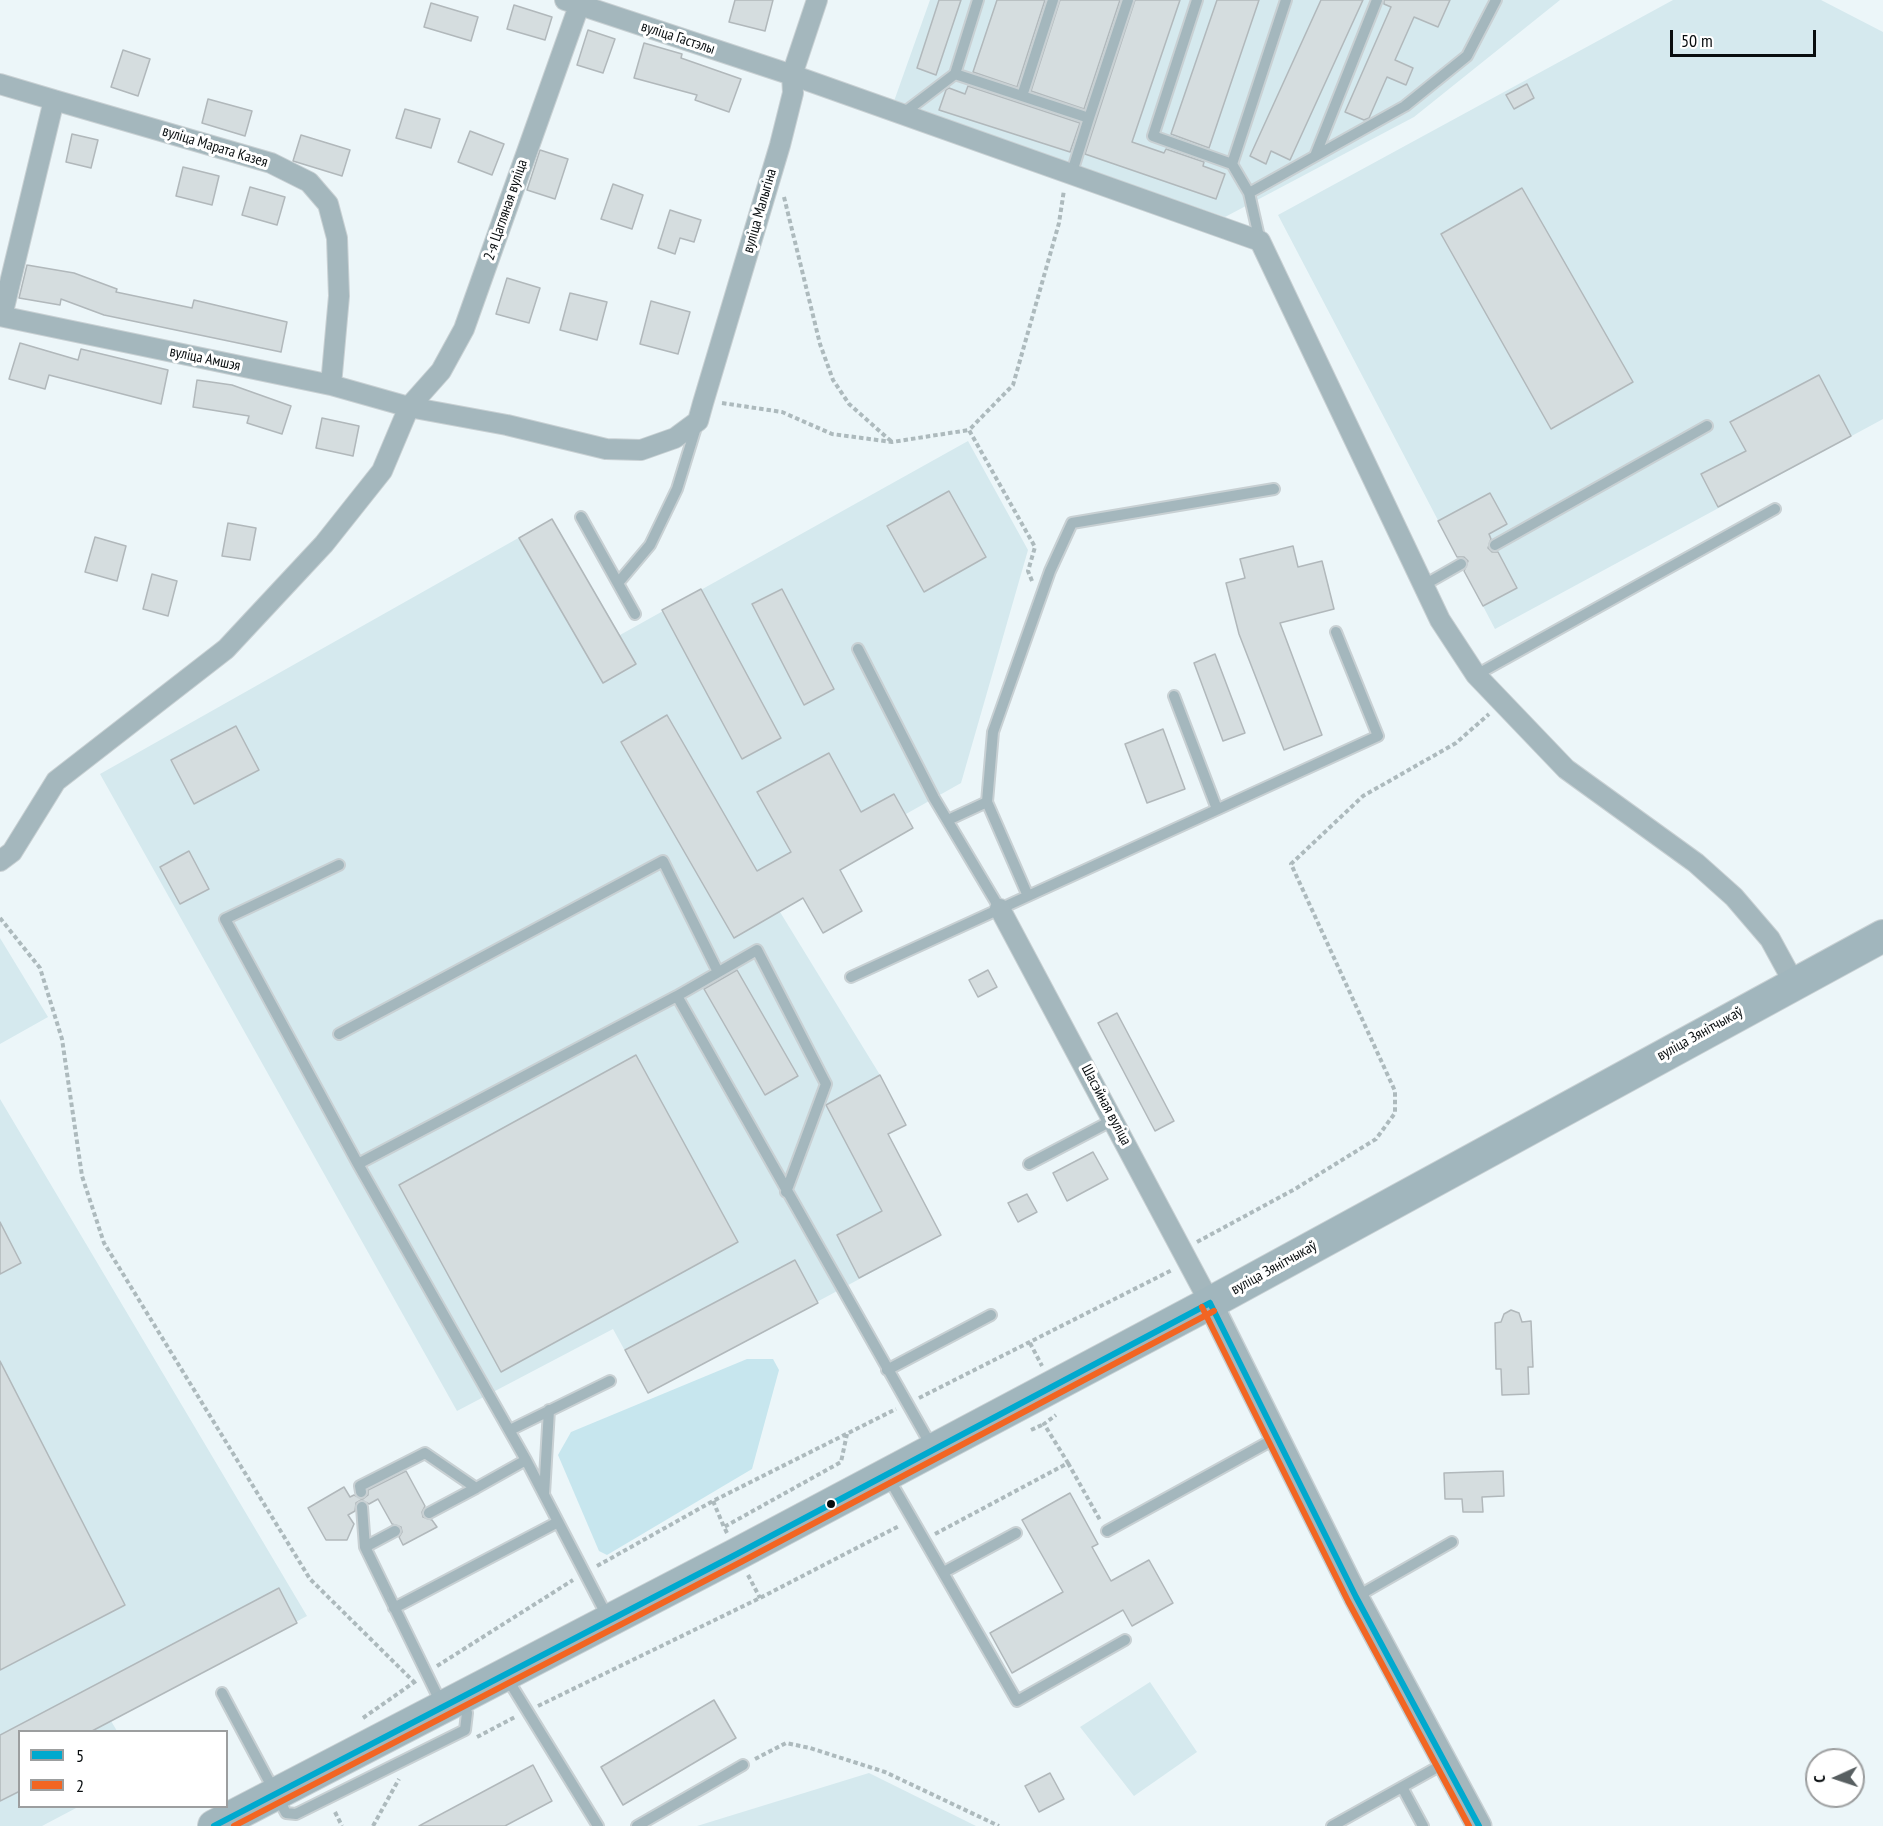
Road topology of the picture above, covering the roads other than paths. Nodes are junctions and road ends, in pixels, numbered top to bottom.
1 (817, 0) edge
2 (978, 0) edge
3 (1053, 0) edge
4 (1128, 0) edge
5 (1197, 0) edge
6 (1286, 0) edge
7 (1377, 0) edge
8 (1496, 0) edge
9 (575, 2) edge
10 (955, 74) junction
11 (792, 75) junction
12 (0, 84) edge
13 (1022, 96) junction
14 (54, 100) junction
15 (901, 115) junction
16 (1089, 118) junction
17 (1315, 156) junction
18 (1232, 164) junction
19 (1068, 178) junction
20 (1249, 193) junction
21 (1260, 241) junction
22 (1, 316) edge
23 (331, 385) junction
24 (409, 407) junction
25 (700, 412) junction
26 (1707, 426) dead end
27 (1274, 489) dead end
28 (1775, 509) dead end
29 (581, 517) dead end
30 (1495, 545) dead end
31 (1461, 564) dead end
32 (618, 583) junction
33 (1424, 585) junction
34 (635, 614) dead end
35 (1336, 632) dead end
36 (858, 649) dead end
37 (1476, 675) junction
38 (1174, 696) dead end
39 (987, 802) junction
40 (1217, 809) junction
41 (948, 820) junction
42 (0, 861) edge
43 (339, 865) dead end
44 (1028, 896) junction
45 (1000, 909) junction
46 (1883, 936) edge
47 (718, 972) junction
48 (851, 977) dead end
49 (1794, 983) junction
50 (676, 996) junction
51 (339, 1034) dead end
52 (1113, 1120) junction
53 (358, 1164) junction
54 (1029, 1164) dead end
55 (786, 1192) junction
56 (1209, 1303) junction
57 (991, 1315) dead end
58 (887, 1370) junction
59 (610, 1381) dead end
60 (549, 1410) junction
61 (510, 1430) junction
62 (1276, 1438) junction
63 (933, 1450) junction
64 (526, 1460) junction
65 (887, 1474) junction
66 (476, 1488) junction
67 (361, 1492) dead end
68 (544, 1495) junction
69 (362, 1508) dead end
70 (429, 1513) dead end
71 (558, 1522) junction
72 (395, 1531) dead end
73 (1107, 1532) road end
74 (1016, 1533) dead end
75 (1452, 1542) dead end
76 (365, 1547) junction
77 (944, 1572) junction
78 (1356, 1597) junction
79 (394, 1608) junction
80 (609, 1620) junction
81 (1125, 1640) dead end
82 (505, 1675) junction
83 (222, 1693) dead end
84 (452, 1703) junction
85 (1445, 1763) junction
86 (743, 1765) road end
87 (1402, 1787) junction
88 (276, 1794) junction
89 (214, 1826) edge
90 (598, 1826) edge
91 (637, 1826) edge
92 (1332, 1826) edge
93 (1423, 1826) edge
94 (1479, 1826) edge

1 - 11 street, вуліца Малыгіна
2 - 10 lane
3 - 13 lane
4 - 16 lane
5 - 18 lane
6 - 18 lane
7 - 17 lane
8 - 17 lane
9 - 11 street, вуліца Гастэлы
9 - 24 street, 2-я Цагляная вуліца
10 - 13 lane
10 - 15 lane
11 - 15 street, вуліца Гастэлы
11 - 25 street, вуліца Малыгіна
12 - 14 street, вуліца Марата Казея
13 - 16 lane
14 - 22 street
14 - 23 street, вуліца Марата Казея
15 - 19 street, вуліца Гастэлы
16 - 19 lane
17 - 20 lane
18 - 20 lane
19 - 21 street, вуліца Гастэлы
20 - 21 lane
21 - 33 street
22 - 23 street, вуліца Амшэя
23 - 24 street, вуліца Амшэя
24 - 25 street, вуліца Амшэя
24 - 42 street, 2-я Цагляная вуліца
25 - 32 lane
26 - 30 lane
27 - 39 lane
28 - 37 lane
29 - 32 lane
31 - 33 lane
32 - 34 lane
33 - 37 street
35 - 40 lane
36 - 41 lane
37 - 49 street
38 - 40 lane
39 - 41 lane
39 - 44 lane
40 - 44 lane
41 - 45 lane
43 - 53 lane
44 - 45 lane
45 - 48 lane
45 - 52 street, Шасэйная вуліца
46 - 49 main road, вуліца Зянітчыкаў
47 - 50 lane
47 - 51 lane
47 - 55 lane
49 - 56 main road, вуліца Зянітчыкаў
50 - 53 lane
50 - 55 lane
52 - 54 lane
52 - 56 street, Шасэйная вуліца
53 - 61 lane
55 - 58 lane
56 - 62 street
56 - 63 main road, вуліца Зянітчыкаў
57 - 58 lane
58 - 63 lane
59 - 60 lane
60 - 61 lane
60 - 68 lane
61 - 64 lane
62 - 73 lane
62 - 78 street
63 - 65 main road, вуліца Зянітчыкаў
64 - 66 lane
64 - 68 lane
65 - 77 lane
65 - 80 main road, вуліца Зянітчыкаў
66 - 67 lane
66 - 70 lane
68 - 71 lane
69 - 76 lane
71 - 79 lane
71 - 80 lane
72 - 76 lane
74 - 77 lane
75 - 78 lane
76 - 79 lane
77 - 81 lane
78 - 85 street
79 - 84 lane
80 - 82 main road, вуліца Зянітчыкаў
82 - 84 main road, вуліца Зянітчыкаў
82 - 90 lane
83 - 88 lane
84 - 88 main road, вуліца Зянітчыкаў
85 - 87 lane
85 - 94 street
86 - 91 lane
87 - 92 lane
87 - 93 lane
88 - 89 main road, вуліца Зянітчыкаў

